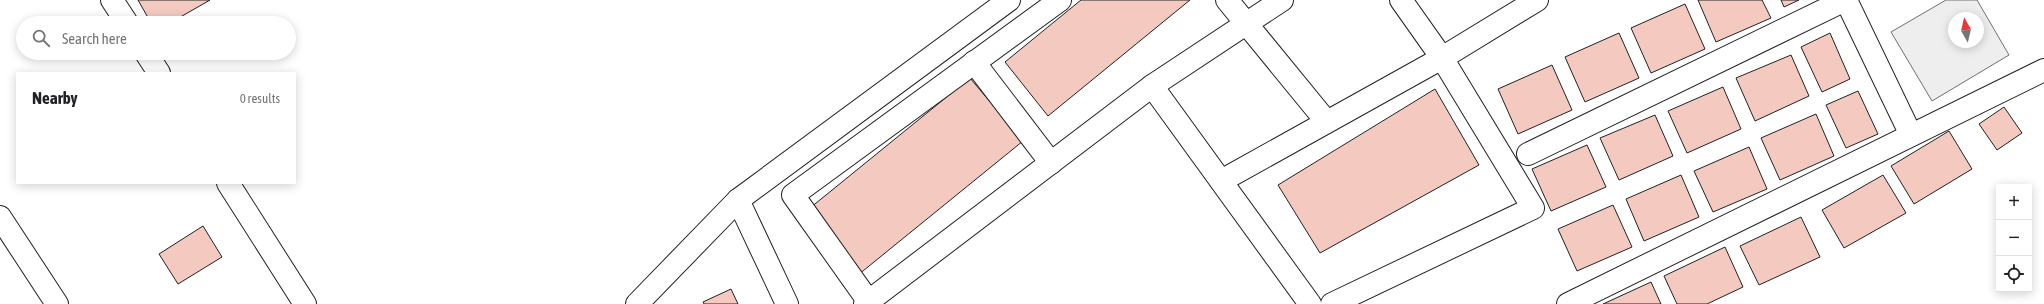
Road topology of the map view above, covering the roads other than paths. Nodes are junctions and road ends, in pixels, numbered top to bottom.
1 (112, 0) edge
2 (1008, 0) edge
3 (1060, 0) edge
4 (1227, 0) edge
5 (1282, 0) edge
6 (1401, 0) edge
7 (1536, 0) edge
8 (1846, 0) edge
9 (122, 16) edge
10 (1245, 23) junction
11 (1442, 58) junction
12 (151, 60) edge
13 (974, 62) junction
14 (2044, 70) edge
15 (158, 72) edge
16 (1152, 86) junction
17 (1326, 121) junction
18 (1911, 135) junction
19 (1528, 154) dead end
20 (1051, 163) junction
21 (1221, 181) junction
22 (229, 184) edge
23 (738, 200) junction
24 (0, 217) edge
25 (639, 303) edge
26 (867, 303) edge
27 (57, 304) edge
28 (305, 304) edge
29 (787, 304) edge
30 (1310, 304) edge
31 (1332, 304) edge
32 (1568, 304) edge

1 - 9 street
2 - 23 street
3 - 13 street
4 - 10 street
5 - 10 street
6 - 11 street
7 - 11 street
8 - 18 street
8 - 19 street
10 - 16 street
10 - 17 street
11 - 17 street
11 - 31 street
12 - 15 street
13 - 20 street
13 - 26 street
14 - 18 street
16 - 20 street
16 - 21 street
17 - 21 street
18 - 32 street
20 - 26 street
21 - 30 street
22 - 28 street
23 - 25 street
23 - 29 street
24 - 27 street

